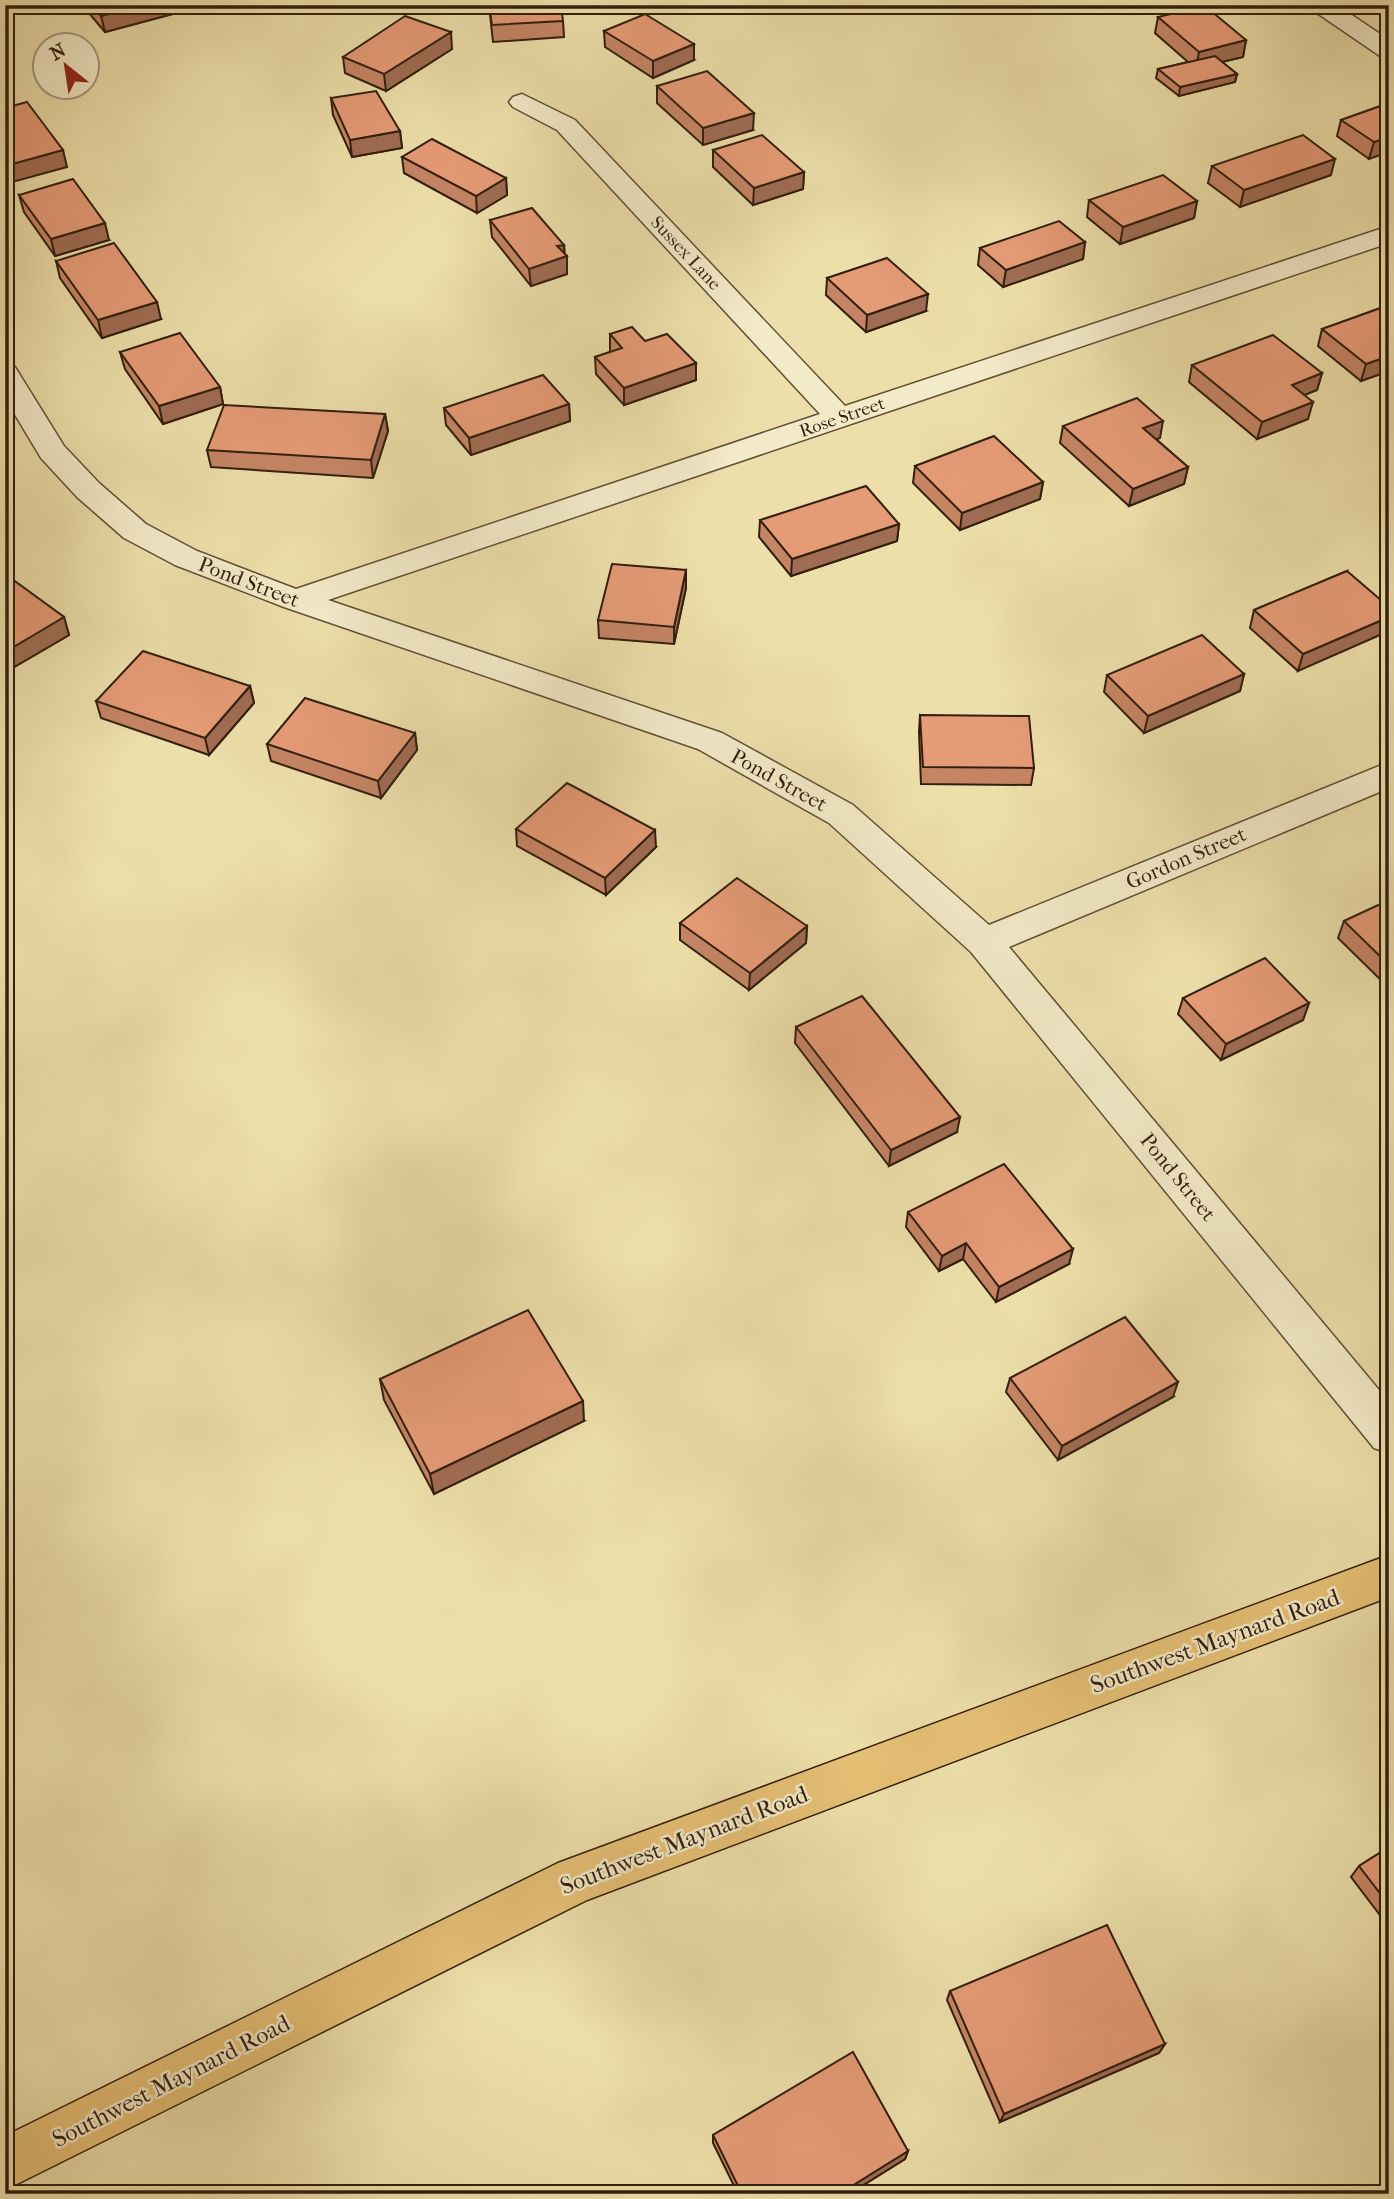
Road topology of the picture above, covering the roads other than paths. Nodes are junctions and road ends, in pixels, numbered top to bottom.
1 (1325, 8) dead end
2 (1389, 51) edge
3 (522, 102) dead end
4 (1389, 233) edge
5 (5, 373) edge
6 (840, 418) junction
7 (295, 600) junction
8 (1389, 774) edge
9 (984, 942) junction
10 (1389, 1434) edge
11 (1389, 1576) edge
12 (5, 2164) edge

1 - 2 street
3 - 6 street, Sussex Lane
4 - 6 street, Rose Street
5 - 7 street, Pond Street
6 - 7 street, Rose Street
7 - 9 street, Pond Street
8 - 9 street, Gordon Street
9 - 10 street, Pond Street
11 - 12 main road, Southwest Maynard Road

